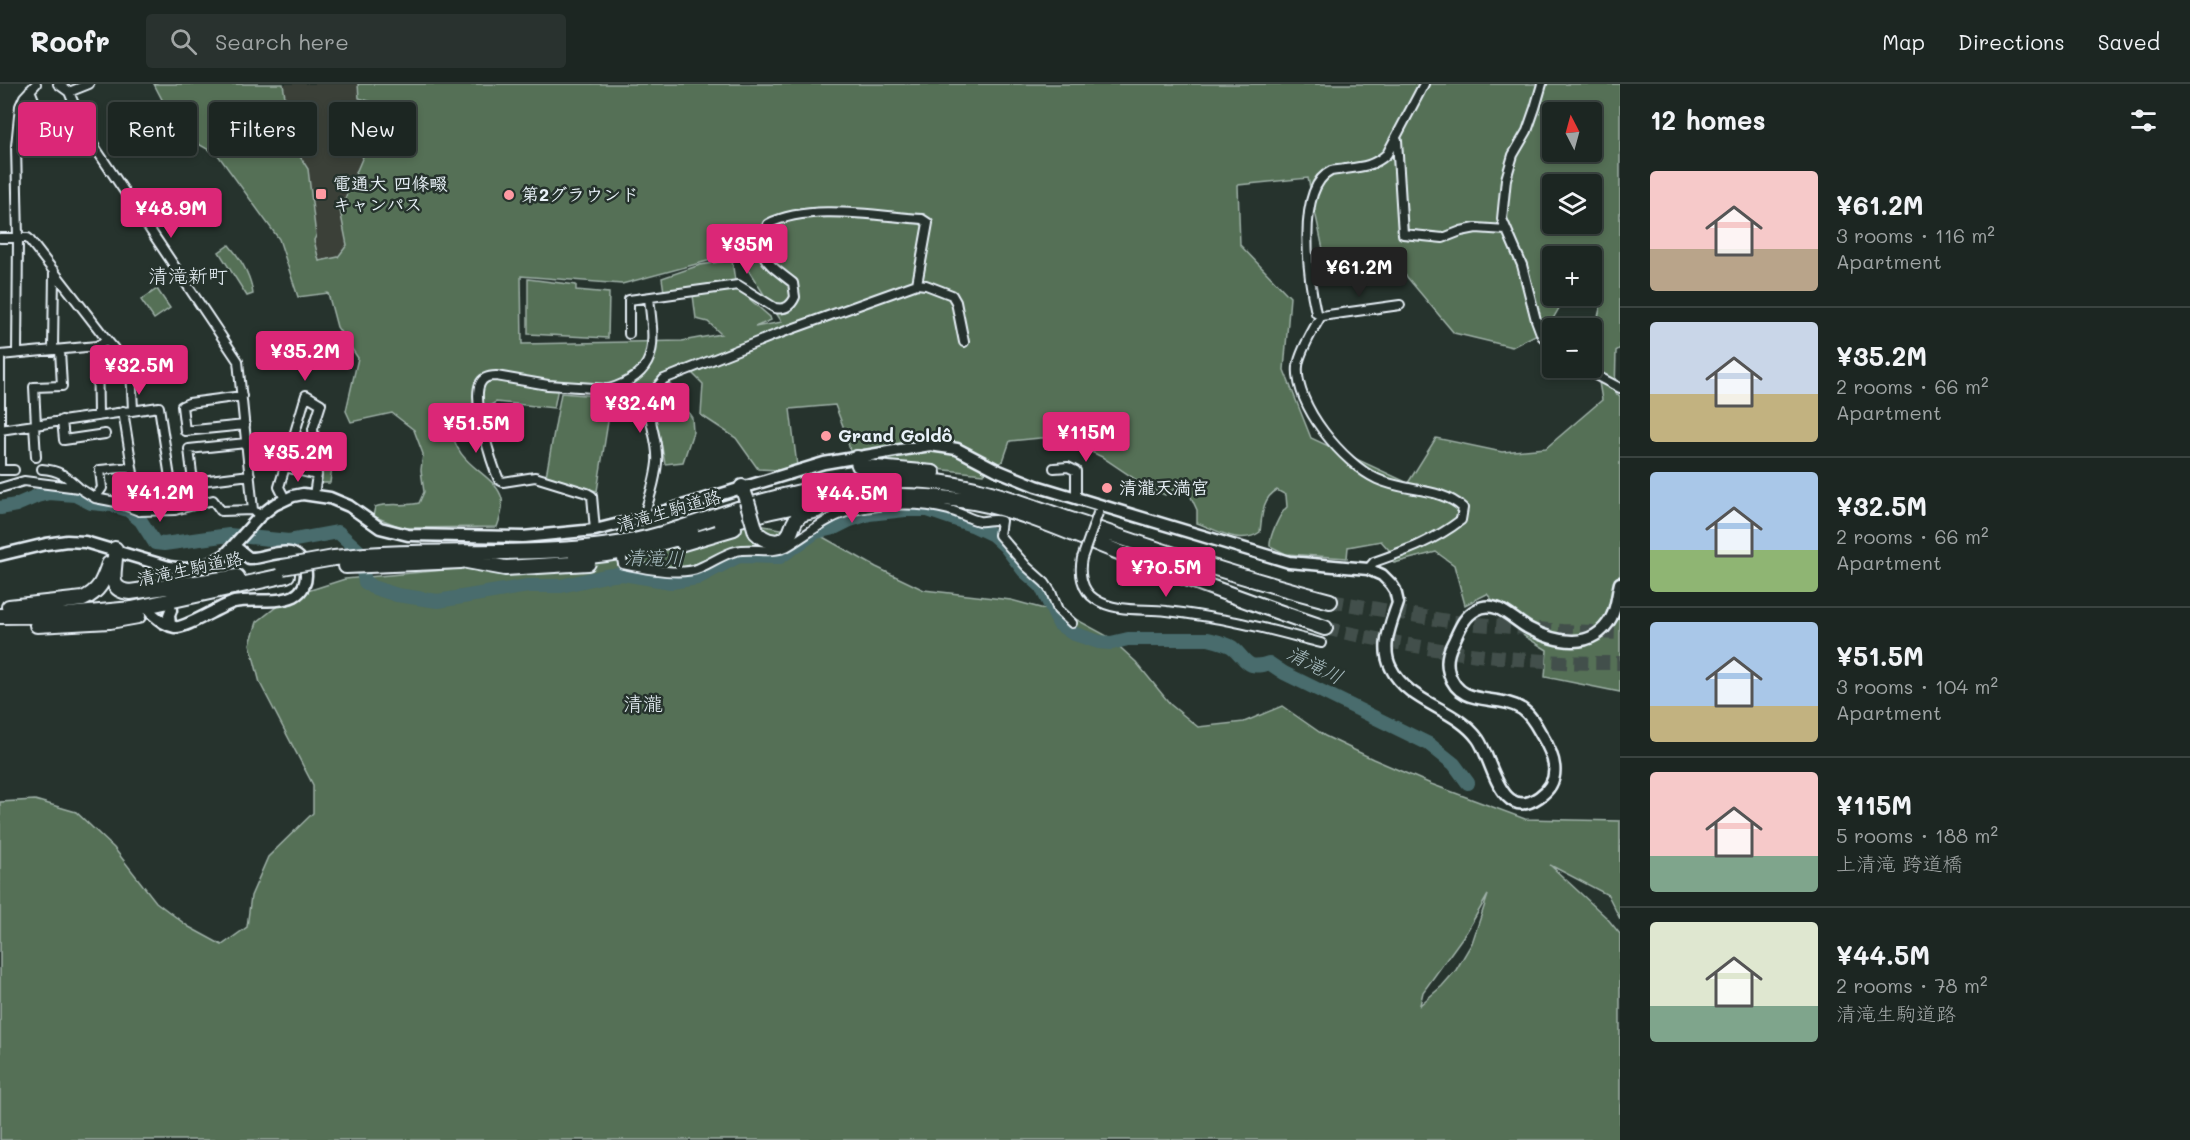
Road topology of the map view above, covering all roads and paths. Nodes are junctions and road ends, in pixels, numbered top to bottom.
1 (36, 84) edge
2 (58, 84) edge
3 (89, 84) edge
4 (1424, 84) edge
5 (1542, 84) edge
6 (30, 90) junction
7 (69, 92) junction
8 (35, 102) edge
9 (1396, 140) junction
10 (1506, 230) junction
11 (0, 238) edge
12 (18, 238) junction
13 (54, 271) junction
14 (917, 284) junction
15 (649, 298) junction
16 (1400, 305) dead end
17 (1321, 316) junction
18 (629, 334) dead end
19 (1542, 336) edge
20 (107, 340) junction
21 (964, 342) dead end
22 (98, 346) junction
23 (57, 350) junction
24 (17, 353) junction
25 (0, 355) edge
26 (1601, 378) edge
27 (1620, 388) edge
28 (242, 396) junction
29 (133, 410) junction
30 (123, 411) junction
31 (98, 415) junction
32 (62, 420) junction
33 (35, 425) junction
34 (245, 425) junction
35 (0, 430) edge
36 (105, 434) dead end
37 (246, 443) junction
38 (36, 457) dead end
39 (857, 458) junction
40 (132, 467) junction
41 (285, 467) junction
42 (1054, 468) dead end
43 (14, 470) dead end
44 (42, 470) dead end
45 (250, 475) junction
46 (317, 476) junction
47 (742, 487) junction
48 (0, 488) edge
49 (79, 488) junction
50 (314, 495) junction
51 (897, 497) junction
52 (95, 498) junction
53 (1076, 498) junction
54 (285, 499) junction
55 (1010, 500) junction
56 (824, 507) junction
57 (175, 510) junction
58 (1099, 510) junction
59 (138, 512) junction
60 (256, 516) junction
61 (778, 516) junction
62 (643, 518) junction
63 (792, 525) junction
64 (595, 530) junction
65 (235, 544) junction
66 (115, 549) junction
67 (0, 555) edge
68 (622, 559) junction
69 (467, 561) junction
70 (334, 562) junction
71 (1368, 569) junction
72 (285, 571) junction
73 (237, 577) junction
74 (269, 578) junction
75 (1620, 584) edge
76 (1330, 601) tunnel mouth
77 (3, 610) edge
78 (171, 610) junction
79 (151, 613) junction
80 (1072, 623) dead end
81 (0, 625) edge
82 (170, 625) junction
83 (1325, 628) tunnel mouth
84 (1321, 643) dead end

1 - 6 street
2 - 7 street
3 - 7 street
4 - 9 street
5 - 10 street
6 - 8 street
6 - 12 street
7 - 28 street
9 - 10 street
9 - 17 street
10 - 19 street
11 - 12 street
12 - 13 street
12 - 24 street
13 - 20 street
13 - 23 street
14 - 15 street
14 - 21 street
14 - 62 street
15 - 18 street
15 - 64 street
16 - 17 street
17 - 71 street
20 - 22 street
20 - 29 street
22 - 23 street
22 - 31 street
23 - 24 street
23 - 33 street
24 - 25 street
25 - 35 street
26 - 27 street
28 - 34 street
28 - 34 street
29 - 30 street
29 - 57 street
30 - 31 street
30 - 40 street
31 - 32 street
32 - 33 street
32 - 36 street
33 - 35 street
33 - 38 street
34 - 37 street
35 - 43 street
37 - 45 street
37 - 45 street
39 - 47 street
39 - 53 street
39 - 55 highway
40 - 52 street
40 - 59 street
41 - 46 street
41 - 46 street
41 - 54 street
42 - 53 street
44 - 49 street
45 - 60 street
46 - 50 street
47 - 62 street
47 - 63 highway, bridge
48 - 49 street
49 - 52 street
50 - 54 street
50 - 64 street
51 - 56 highway
51 - 69 highway, 清滝生駒道路
51 - 83 highway, 清滝生駒道路
52 - 59 street
53 - 58 street
54 - 60 street
55 - 70 highway, 清滝生駒道路
55 - 76 highway, 清滝生駒道路
56 - 61 highway
56 - 63 highway
57 - 59 street
57 - 60 street
58 - 71 street
58 - 84 street, bridge
60 - 65 street
61 - 63 highway
61 - 68 highway
62 - 64 street
65 - 66 street
65 - 82 street
66 - 67 street
66 - 73 highway
66 - 77 highway
68 - 69 highway
68 - 80 street
69 - 70 highway, 清滝生駒道路
70 - 72 highway, 清滝生駒道路
71 - 75 street
72 - 73 highway, 清滝生駒道路
72 - 74 highway, 清滝生駒道路
73 - 77 highway, 清滝生駒道路
74 - 77 highway, 清滝生駒道路
74 - 78 highway
78 - 79 highway
78 - 82 street
79 - 81 highway
79 - 82 street

